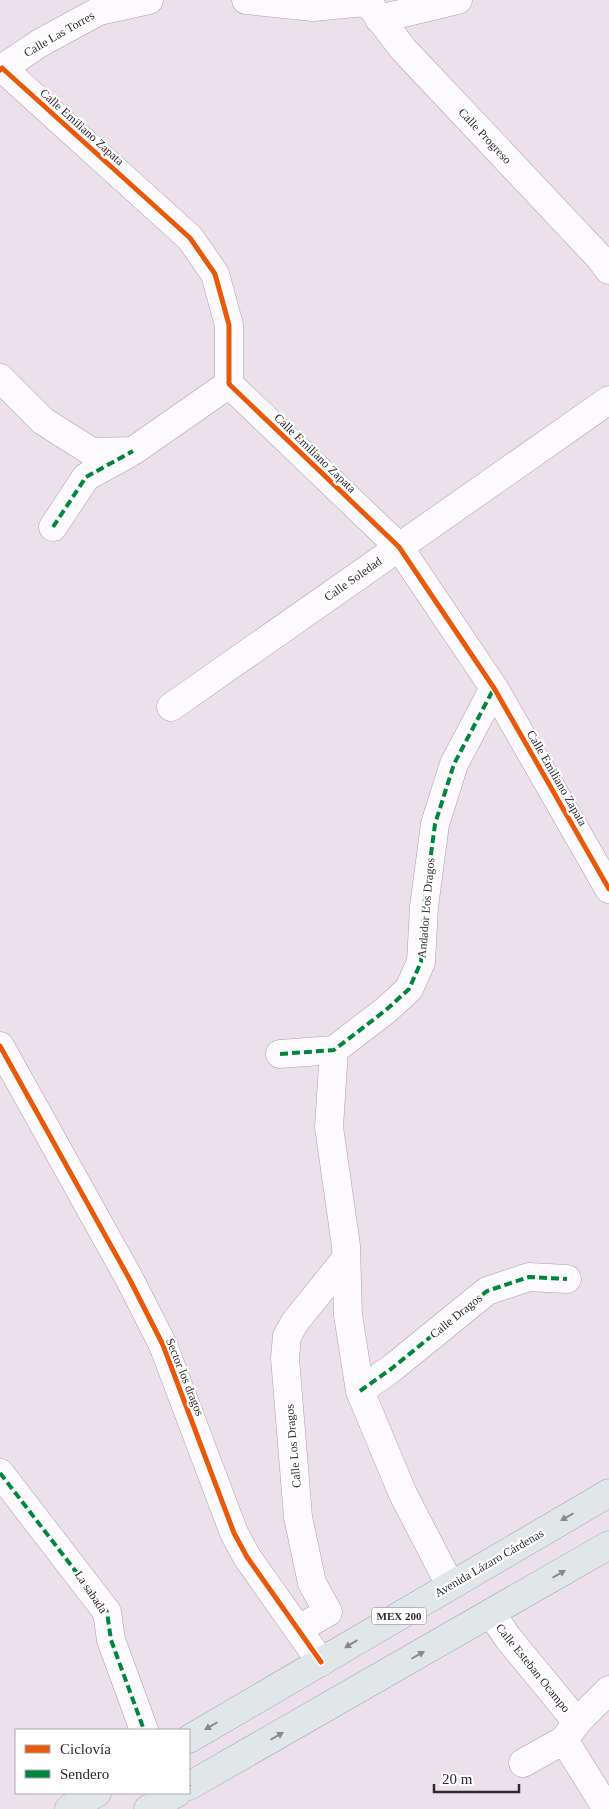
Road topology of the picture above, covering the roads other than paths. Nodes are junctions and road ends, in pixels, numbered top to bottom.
1 (149, 0) edge
2 (246, 0) edge
3 (458, 0) edge
4 (370, 7) edge
5 (1, 69) edge
6 (606, 260) edge
7 (0, 378) edge
8 (230, 384) junction
9 (609, 400) edge
10 (133, 451) junction
11 (53, 527) dead end
12 (399, 547) junction
13 (494, 688) junction
14 (171, 707) dead end
15 (608, 884) edge
16 (0, 1046) edge
17 (334, 1050) junction
18 (280, 1054) dead end
19 (345, 1260) junction
20 (567, 1279) dead end
21 (360, 1391) junction
22 (0, 1473) edge
23 (609, 1493) edge
24 (609, 1545) edge
25 (450, 1586) junction
26 (491, 1613) junction
27 (299, 1629) junction
28 (321, 1662) junction
29 (609, 1690) edge
30 (144, 1729) edge
31 (570, 1731) junction
32 (190, 1738) edge
33 (524, 1763) dead end
34 (190, 1784) edge
35 (95, 1794) edge
36 (175, 1794) edge
37 (73, 1808) edge
38 (148, 1809) edge
39 (607, 1809) edge

1 - 5 street, Calle Las Torres
2 - 4 street
3 - 4 street
4 - 6 street, Calle Progreso
5 - 8 street, Calle Emiliano Zapata
7 - 10 street
8 - 10 street
8 - 12 street, Calle Emiliano Zapata
9 - 12 street, Calle Soledad
10 - 11 street
12 - 13 street, Calle Emiliano Zapata
12 - 14 street, Calle Soledad
13 - 15 street, Calle Emiliano Zapata
13 - 17 street, Andador Los Dragos
16 - 27 street, Sector los dragos
17 - 18 street
17 - 19 street
19 - 21 street
19 - 27 street, Calle Los Dragos
20 - 21 street, Calle Dragos
21 - 25 street
22 - 30 street, La sabada
23 -> 25 main road, Avenida Lázaro Cárdenas / MEX 200
26 -> 24 main road
25 -> 28 main road, Avenida Lázaro Cárdenas / MEX 200
26 - 31 street, Calle Esteban Ocampo
34 -> 26 main road
27 - 28 street, Sector los dragos
28 -> 32 main road, Avenida Lázaro Cárdenas / MEX 200
29 - 31 street
31 - 33 street
31 - 39 street, Calle Esteban Ocampo
35 - 37 main road
36 - 38 main road

